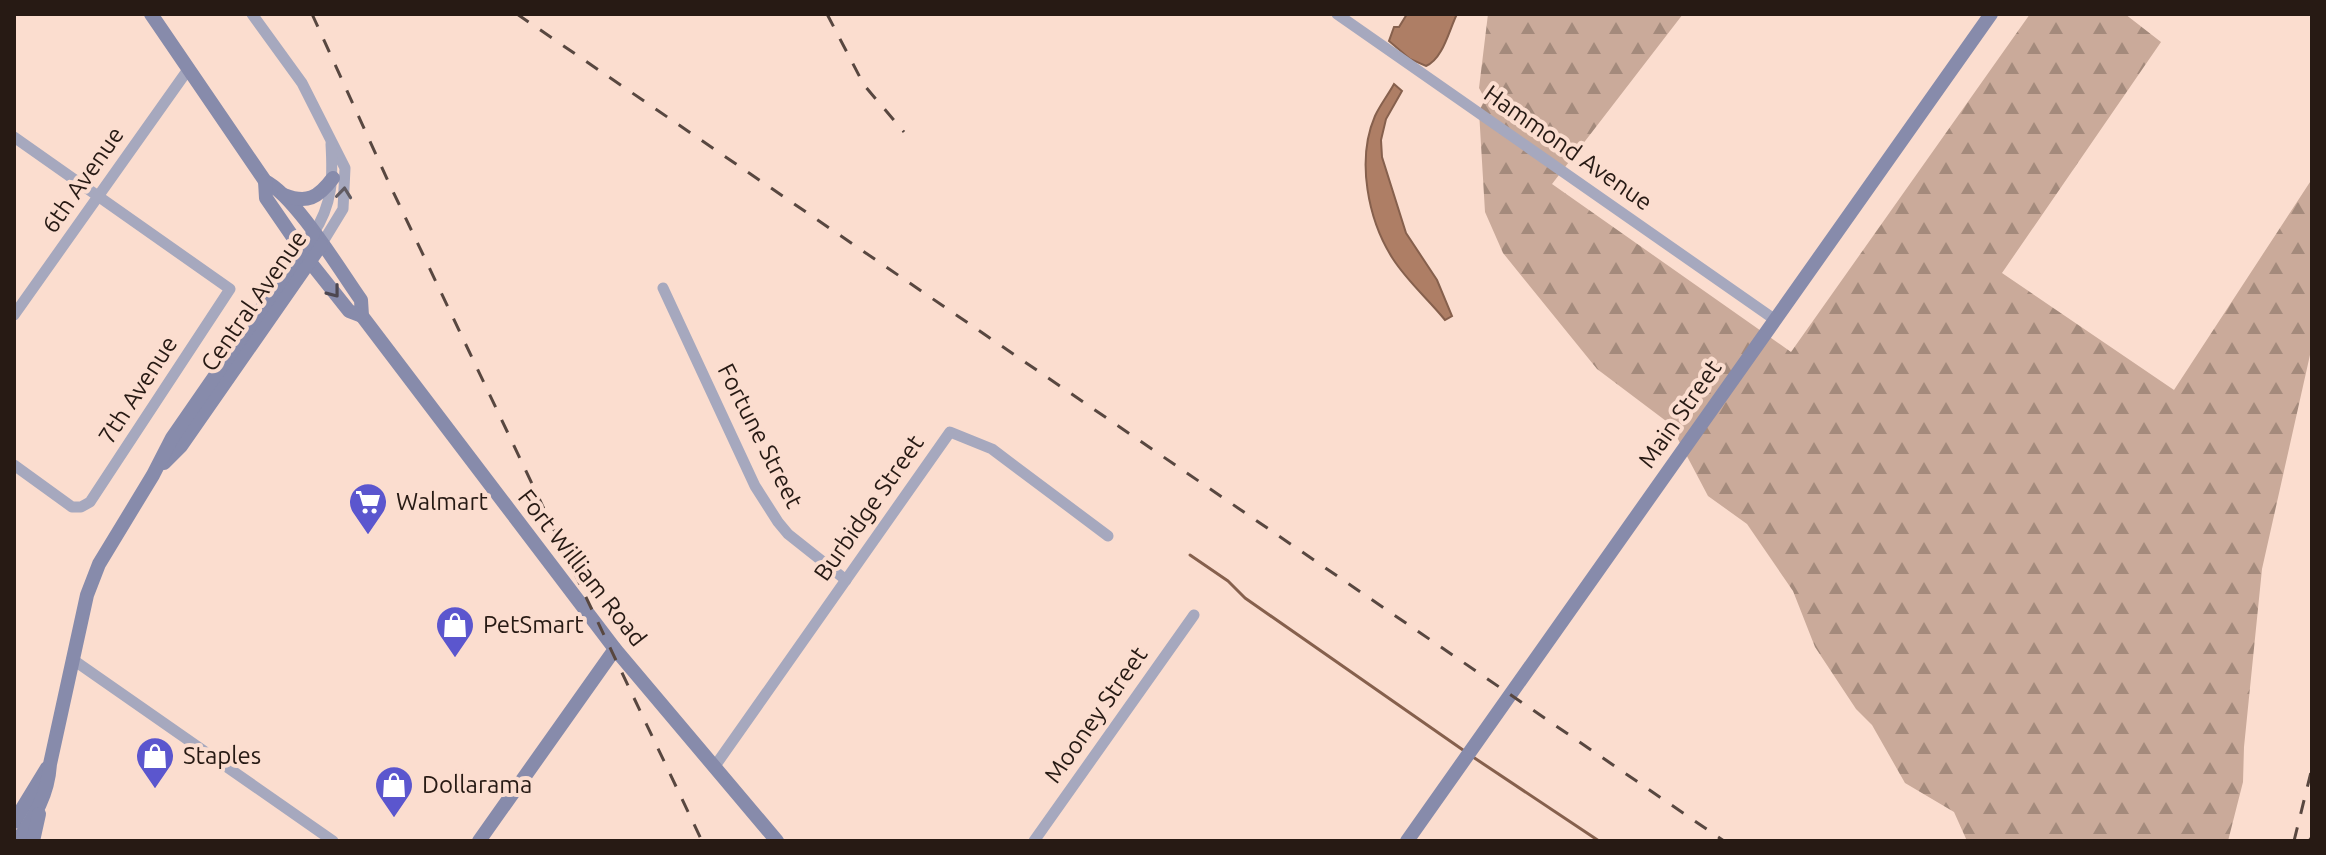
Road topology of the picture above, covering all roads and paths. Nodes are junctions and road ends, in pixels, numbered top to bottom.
1 (151, 14) edge
2 (252, 14) edge
3 (1337, 14) edge
4 (1991, 14) edge
5 (187, 71) junction
6 (14, 137) edge
7 (330, 139) junction
8 (333, 178) junction
9 (265, 181) junction
10 (283, 195) junction
11 (98, 197) junction
12 (317, 240) junction
13 (306, 256) junction
14 (663, 288) dead end
15 (14, 315) edge
16 (362, 316) junction
17 (1774, 319) junction
18 (14, 465) edge
19 (1108, 536) dead end
20 (846, 580) junction
21 (1194, 615) dead end
22 (615, 649) junction
23 (72, 659) junction
24 (715, 766) junction
25 (36, 800) junction
26 (14, 806) edge
27 (14, 822) edge
28 (1410, 837) edge
29 (17, 841) edge
30 (33, 841) edge
31 (333, 841) edge
32 (479, 841) edge
33 (777, 841) edge
34 (1034, 841) edge

1 - 5 main road, Fort William Road
2 - 7 street, Central Avenue
3 - 17 street, Hammond Avenue
4 - 17 main road, Main Street
5 - 9 main road, Fort William Road
5 - 11 street, 6th Avenue
6 - 11 street
7 - 8 street, Central Avenue
12 -> 7 street, Central Avenue
8 - 10 main road
8 - 12 street, Central Avenue
9 - 10 main road, Fort William Road
9 - 13 main road, Fort William Road
10 - 12 main road, Fort William Road
11 - 15 street, 6th Avenue
11 - 18 street, 7th Avenue
12 - 13 main road, Central Avenue
12 - 16 main road, Fort William Road
13 -> 16 main road, Fort William Road
13 - 23 main road, Central Avenue
14 - 20 street, Fortune Street
16 - 22 main road, Fort William Road
17 - 28 main road, Main Street
19 - 20 street, Burbidge Street
20 - 24 street, Burbidge Street
21 - 34 street, Mooney Street
22 - 24 main road, Fort William Road
22 - 32 main road
23 - 25 main road, Central Avenue
23 - 31 street
24 - 33 main road, Fort William Road
25 - 26 main road
25 - 27 main road, Central Avenue
25 - 29 main road, Central Avenue
25 - 30 main road

